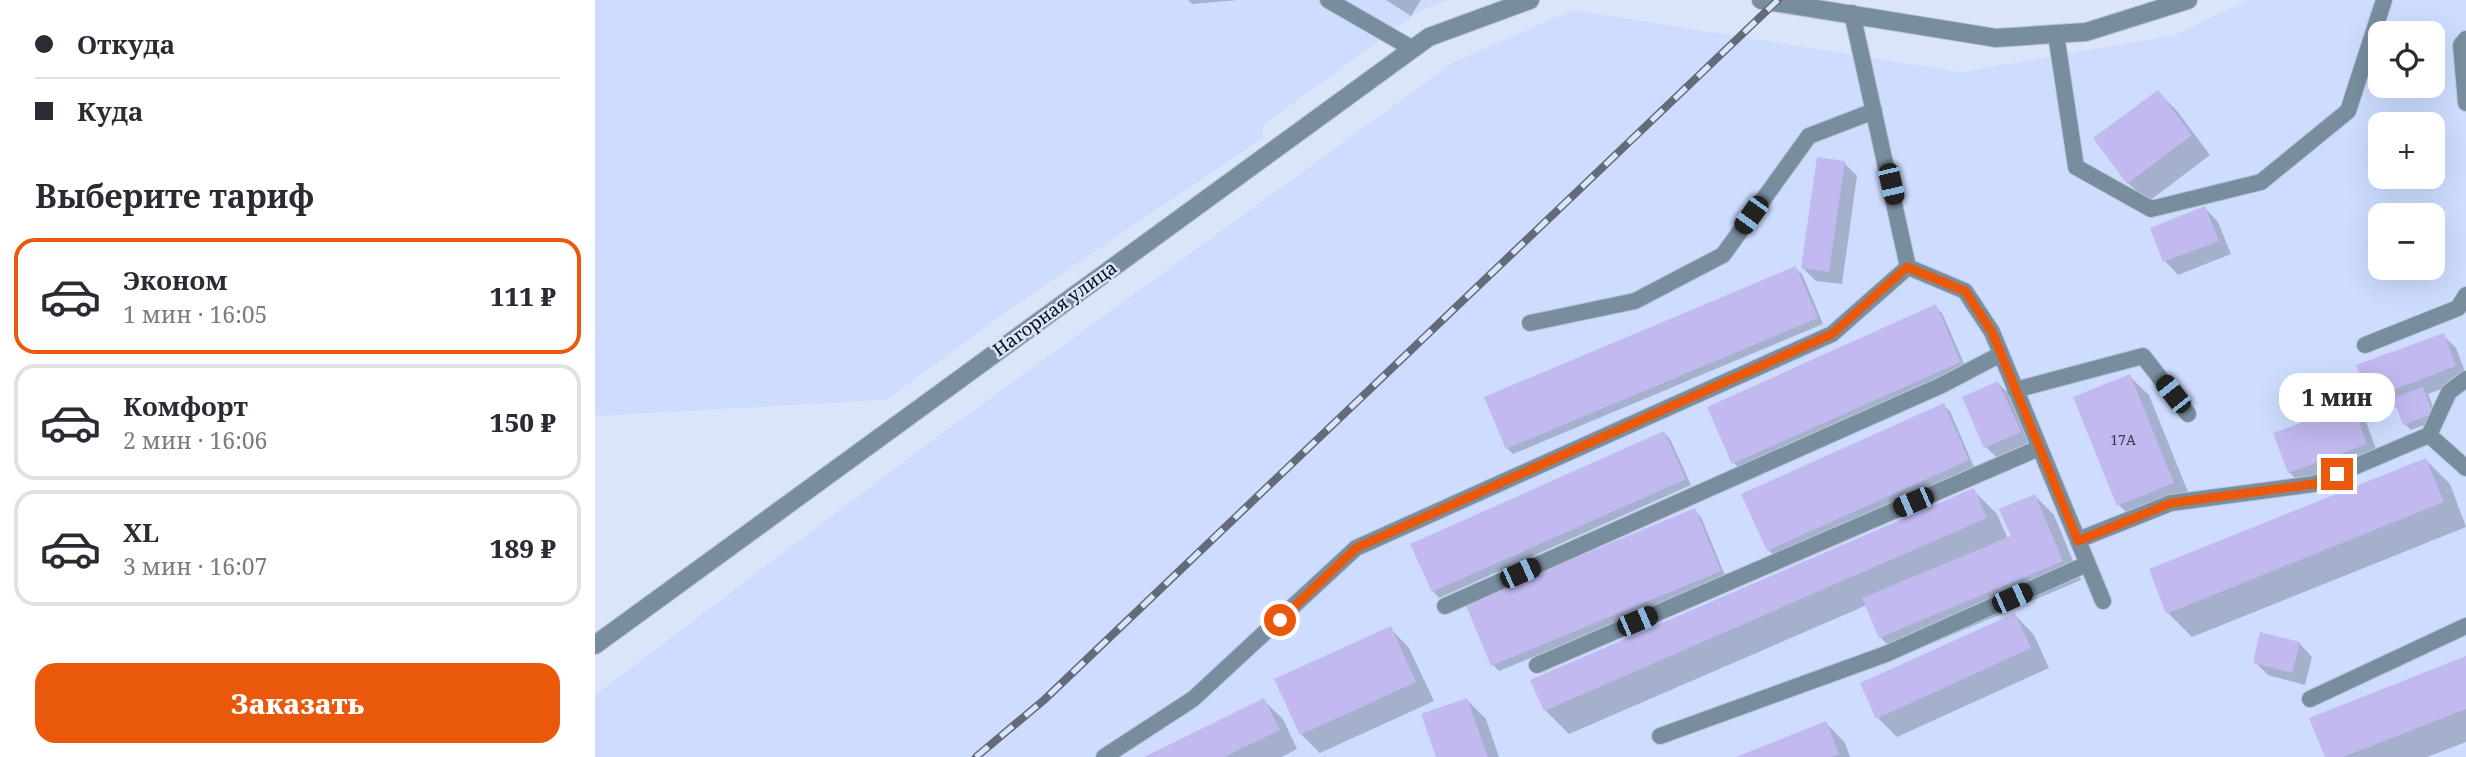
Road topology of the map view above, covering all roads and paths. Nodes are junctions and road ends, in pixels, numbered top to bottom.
1 (1328, 0) edge
2 (1530, 0) edge
3 (1761, 0) edge
4 (2187, 0) edge
5 (2384, 0) edge
6 (1852, 13) junction
7 (2056, 34) junction
8 (2466, 38) edge
9 (1413, 49) junction
10 (2466, 103) edge
11 (1874, 111) junction
12 (1907, 267) junction
13 (2466, 295) edge
14 (1531, 323) dead end
15 (2365, 345) dead end
16 (2001, 354) junction
17 (2466, 379) edge
18 (2015, 390) junction
19 (2188, 414) dead end
20 (2429, 435) junction
21 (2039, 447) junction
22 (2466, 468) edge
23 (2078, 541) junction
24 (2087, 564) junction
25 (2103, 601) dead end
26 (1445, 606) dead end
27 (2466, 626) edge
28 (595, 645) edge
29 (1537, 665) dead end
30 (2310, 699) dead end
31 (1660, 736) dead end
32 (1104, 757) edge

1 - 9 lane
2 - 9 street, Нагорная улица
3 - 6 street
4 - 7 street
5 - 7 lane
6 - 7 street
6 - 11 lane
8 - 10 lane
9 - 28 street, Нагорная улица
11 - 12 lane
11 - 14 lane
12 - 16 lane
12 - 32 lane
13 - 15 lane
16 - 18 lane
16 - 26 lane
17 - 20 lane
18 - 19 lane
18 - 21 lane
20 - 22 lane
20 - 23 lane
21 - 23 lane
21 - 29 lane
23 - 24 lane
24 - 25 lane
24 - 31 lane
27 - 30 lane

